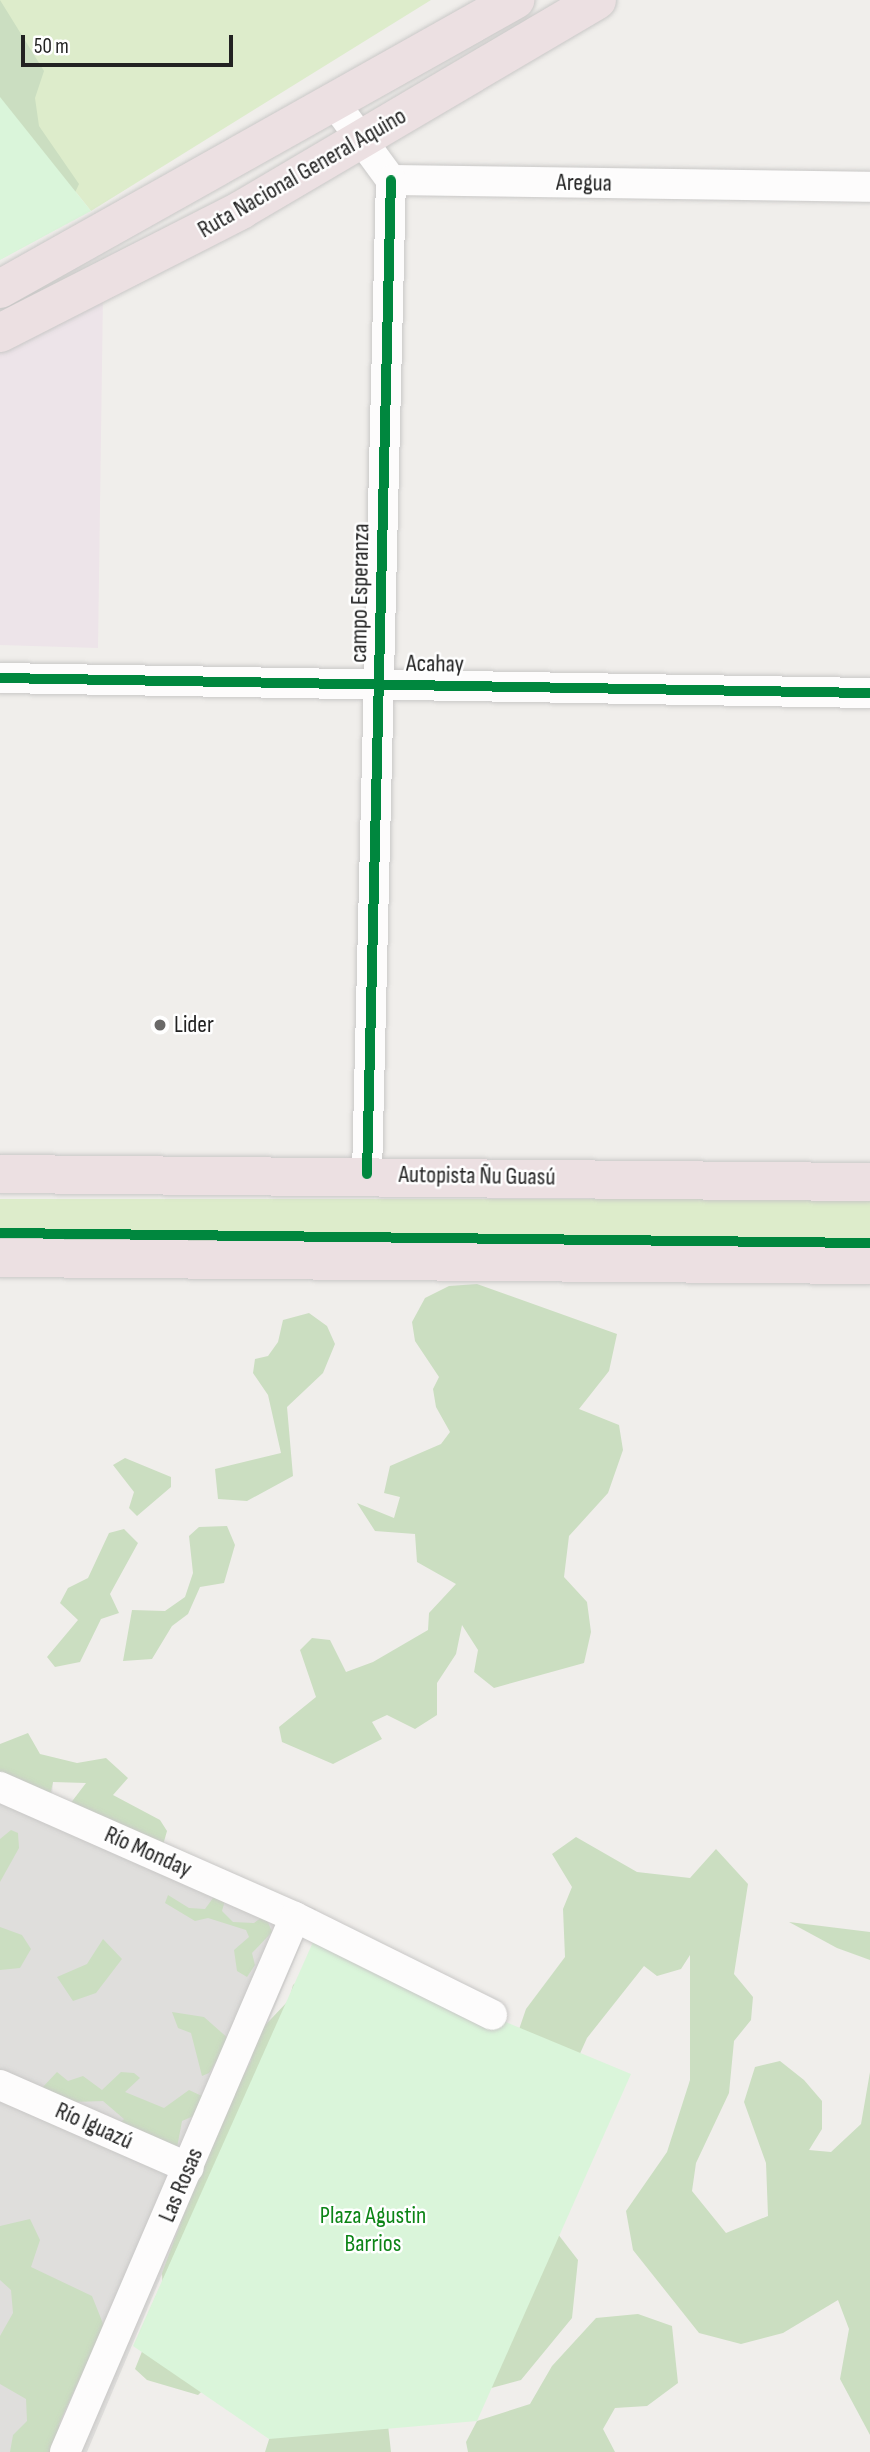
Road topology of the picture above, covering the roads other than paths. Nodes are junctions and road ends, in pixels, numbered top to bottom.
1 (515, 0) edge
2 (597, 0) edge
3 (336, 105) junction
4 (363, 140) junction
5 (391, 180) junction
6 (870, 187) edge
7 (0, 289) edge
8 (0, 333) edge
9 (0, 678) edge
10 (379, 684) junction
11 (870, 694) edge
12 (0, 1174) edge
13 (367, 1174) junction
14 (870, 1182) edge
15 (0, 1258) edge
16 (870, 1265) edge
17 (0, 1787) edge
18 (295, 1917) junction
19 (492, 2015) dead end
20 (0, 2085) edge
21 (189, 2168) junction
22 (65, 2452) edge

1 - 3 highway, Ruta Nacional General Aquino
2 - 4 highway, Ruta Nacional General Aquino
3 - 4 street
3 - 7 highway, Ruta Nacional General Aquino
4 - 5 street
4 - 8 highway, Ruta Nacional General Aquino
5 - 6 street, Aregua
5 - 10 street, campo Esperanza
9 - 10 street, Acahay
10 - 11 street, Acahay
10 - 13 street, campo Esperanza
12 - 13 highway, Autopista Ñu Guasú
13 - 14 highway, Autopista Ñu Guasú
15 - 16 highway
17 - 18 street, Río Monday
18 - 19 street, Río Monday
18 - 21 street, Las Rosas
20 - 21 street, Río Iguazú
21 - 22 street, Las Rosas

